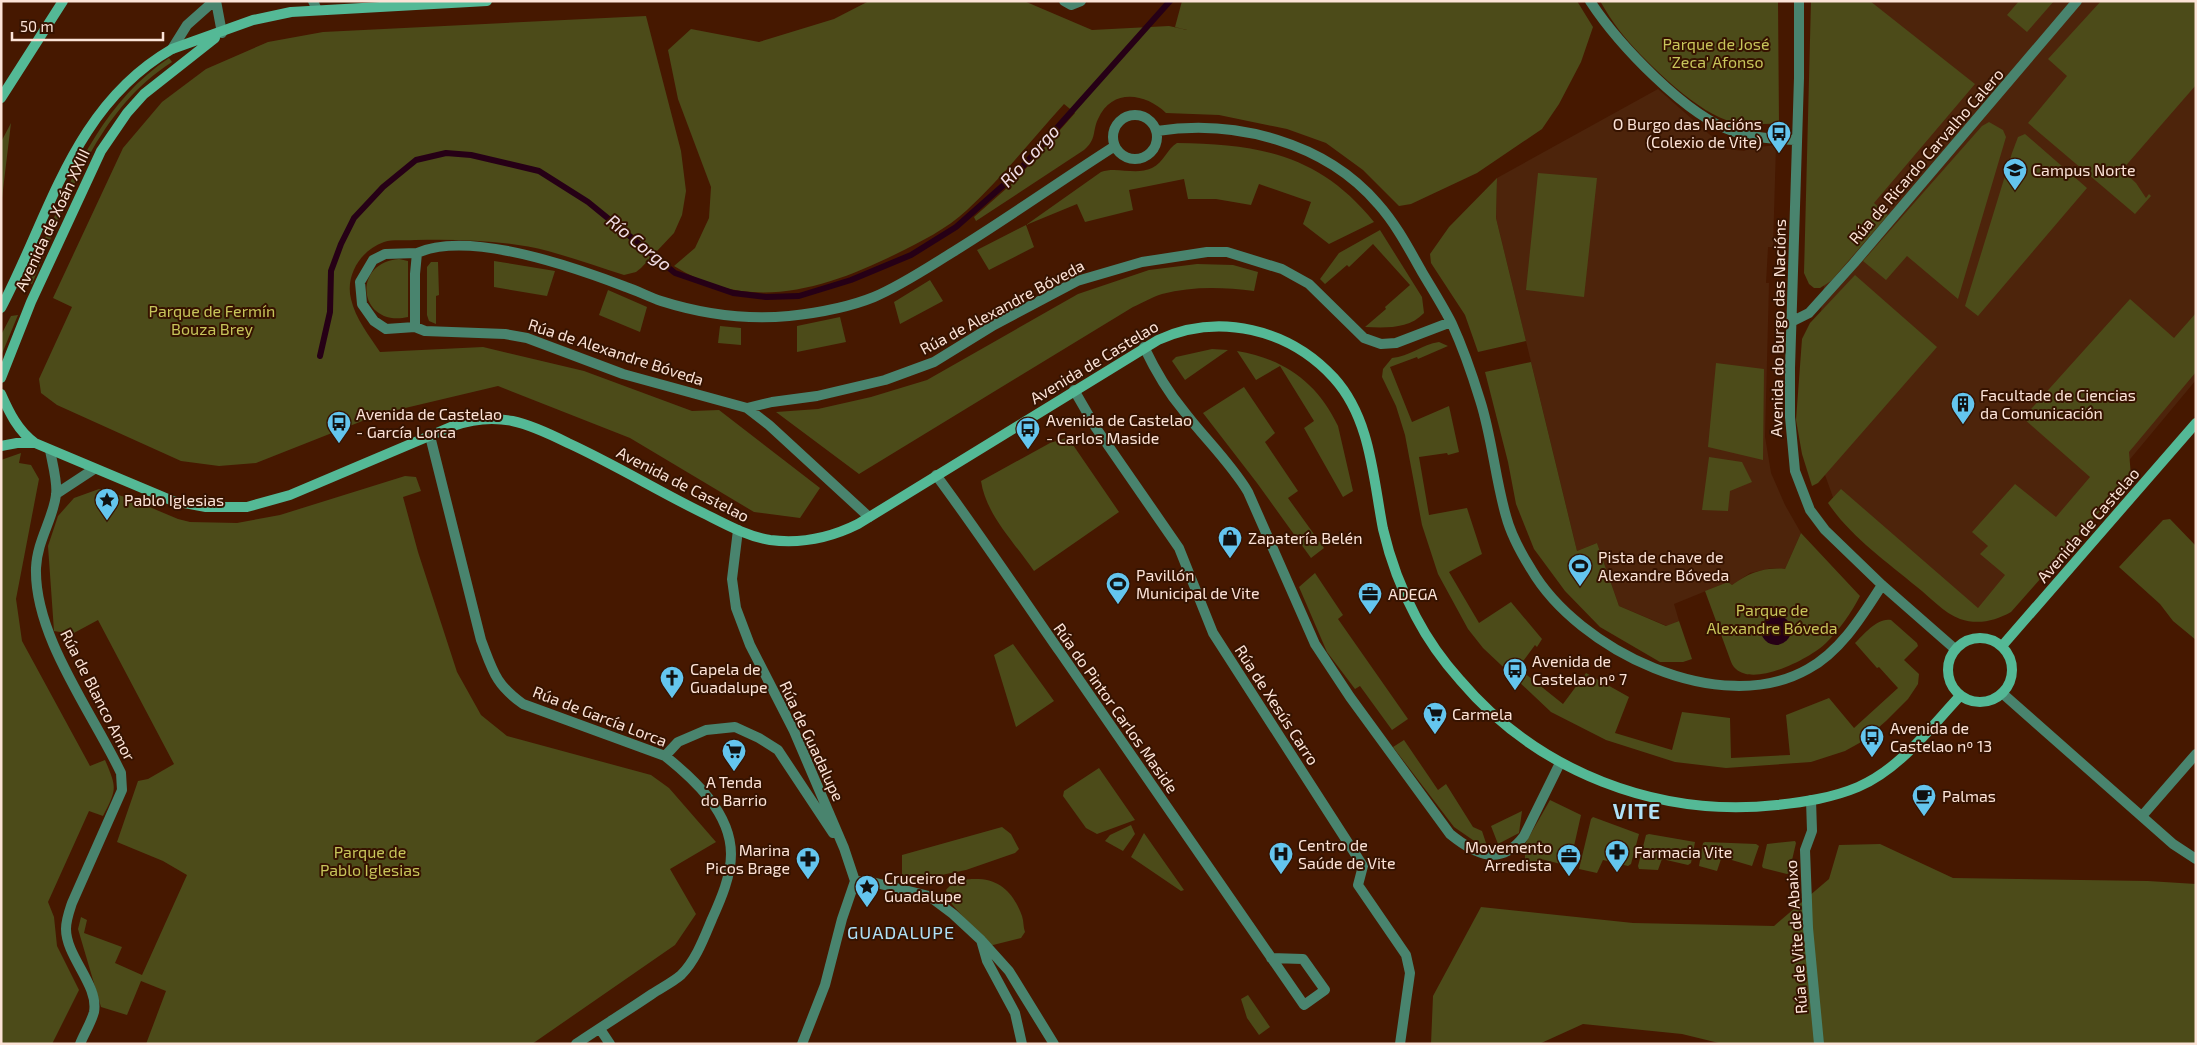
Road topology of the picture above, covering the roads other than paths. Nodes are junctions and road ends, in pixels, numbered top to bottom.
1 (62, 1) edge
2 (215, 1) edge
3 (487, 1) edge
4 (1064, 1) edge
5 (1081, 1) edge
6 (1590, 1) edge
7 (1799, 1) edge
8 (2077, 1) edge
9 (315, 5) edge
10 (222, 32) junction
11 (172, 49) junction
12 (1, 98) edge
13 (1156, 131) junction
14 (1796, 140) junction
15 (1115, 146) junction
16 (417, 253) junction
17 (4, 298) edge
18 (1, 308) edge
19 (1451, 322) junction
20 (1791, 322) junction
21 (415, 327) junction
22 (1144, 347) junction
23 (1, 378) edge
24 (1074, 390) junction
25 (1, 394) edge
26 (747, 408) junction
27 (2196, 423) edge
28 (430, 436) junction
29 (35, 443) junction
30 (1, 446) edge
31 (50, 450) junction
32 (94, 469) junction
33 (936, 475) junction
34 (56, 494) junction
35 (869, 517) junction
36 (738, 530) junction
37 (1882, 585) junction
38 (2002, 646) junction
39 (1955, 649) junction
40 (2002, 693) junction
41 (1960, 696) junction
42 (2196, 754) edge
43 (665, 756) junction
44 (1560, 763) junction
45 (1811, 800) junction
46 (2142, 816) junction
47 (844, 848) junction
48 (2196, 859) edge
49 (855, 881) junction
50 (981, 940) junction
51 (1271, 958) junction
52 (600, 1029) junction
53 (80, 1044) edge
54 (576, 1044) edge
55 (610, 1044) edge
56 (802, 1044) edge
57 (1022, 1044) edge
58 (1054, 1044) edge
59 (1400, 1044) edge
60 (1819, 1044) edge

1 - 12 street
2 - 10 street
2 - 11 street
3 - 9 street, Avenida de Xoán XXIII
4 - 5 street
6 - 14 street
7 - 14 street, Avenida do Burgo das Nacións
8 - 20 street, Rúa de Ricardo Carvalho Calero
9 - 10 street, Avenida de Xoán XXIII
10 - 11 street, Avenida de Xoán XXIII
10 - 23 street, Avenida de Xoán XXIII
11 - 17 street, Avenida de Xoán XXIII
13 - 15 street
13 - 15 street
13 - 19 street
14 - 20 street, Avenida do Burgo das Nacións
15 - 16 street, Rúa de Alexandre Bóveda
16 - 21 street
16 - 21 street, Rúa de Alexandre Bóveda
17 - 18 street, Avenida de Xoán XXIII
19 - 26 street, Rúa de Alexandre Bóveda
19 - 37 street
20 - 37 street, Avenida do Burgo das Nacións
21 - 26 street, Rúa de Alexandre Bóveda
22 - 24 street, Avenida de Castelao
22 - 44 street, Avenida de Castelao
22 - 44 street
24 - 33 street, Avenida de Castelao
24 - 59 street, Rúa de Xesús Carro
25 - 29 street
26 - 35 street, Rúa de Alexandre Bóveda
27 - 38 street, Avenida de Castelao
28 - 32 street, Avenida de Castelao
28 - 36 street, Avenida de Castelao
28 - 43 street, Rúa de García Lorca
29 - 30 street
29 - 31 street, Avenida de Castelao
31 - 32 street, Avenida de Castelao
31 - 34 street, Rúa de Blanco Amor
32 - 34 street
33 - 35 street, Avenida de Castelao
33 - 51 street, Rúa do Pintor Carlos Maside
34 - 53 street, Rúa de Blanco Amor
35 - 36 street, Avenida de Castelao
36 - 47 street, Rúa de Guadalupe
37 - 39 street, Avenida do Burgo das Nacións
38 - 39 street
38 - 40 street
39 - 41 street
40 - 41 street
40 - 46 street
41 - 45 street, Avenida de Castelao
42 - 46 street
43 - 47 street, Rúa de Guadalupe
43 - 52 street, Rúa de García Lorca
44 - 45 street, Avenida de Castelao
45 - 60 street, Rúa de Vite de Abaixo
46 - 48 street
47 - 49 street, Rúa de Guadalupe
49 - 50 street
49 - 56 street
50 - 57 street
50 - 58 street
51 - 51 street, Rúa do Pintor Carlos Maside
52 - 54 street, Rúa de García Lorca
52 - 55 street

